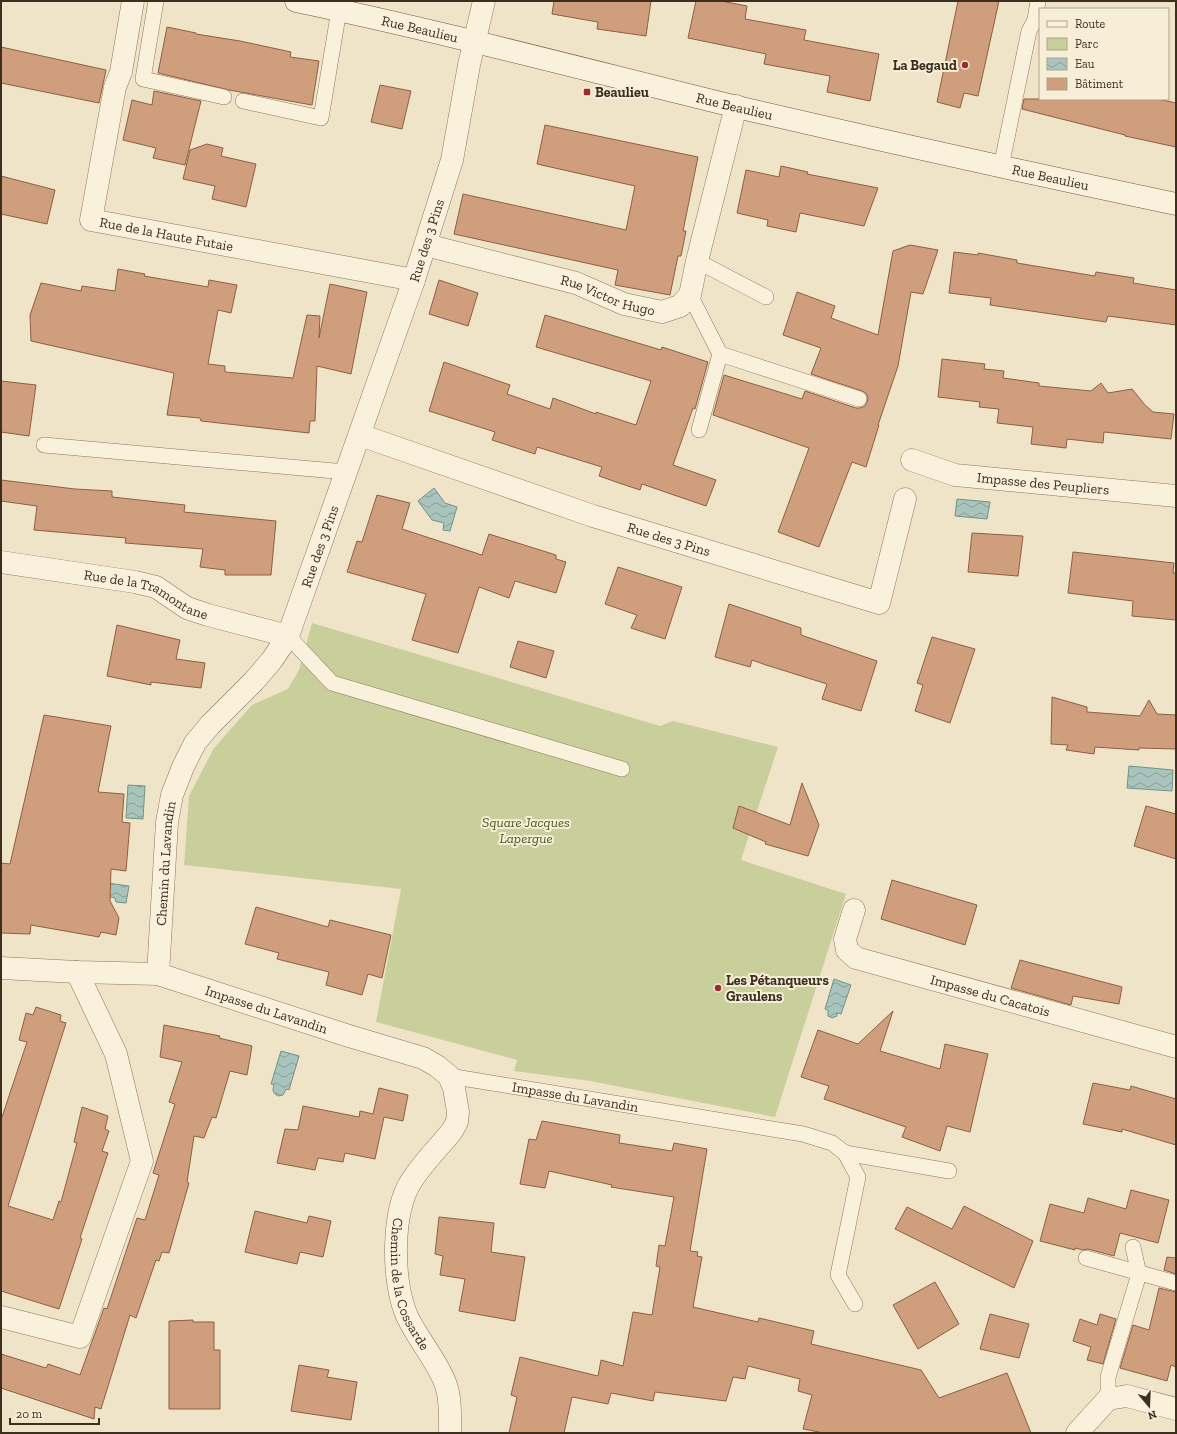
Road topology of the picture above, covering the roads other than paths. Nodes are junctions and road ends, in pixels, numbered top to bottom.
1 (133, 1) edge
2 (156, 1) edge
3 (296, 1) edge
4 (484, 1) edge
5 (1038, 1) edge
6 (339, 10) junction
7 (474, 42) junction
8 (224, 97) dead end
9 (243, 101) dead end
10 (736, 106) junction
11 (1000, 167) junction
12 (1176, 204) edge
13 (426, 245) junction
14 (697, 261) junction
15 (414, 280) junction
16 (690, 295) junction
17 (766, 297) dead end
18 (720, 354) junction
19 (859, 399) dead end
20 (699, 430) dead end
21 (360, 435) junction
22 (44, 445) dead end
23 (912, 460) dead end
24 (346, 472) junction
25 (1176, 496) edge
26 (905, 499) dead end
27 (1, 562) edge
28 (288, 636) junction
29 (622, 770) dead end
30 (854, 910) dead end
31 (1, 968) edge
32 (77, 972) junction
33 (158, 974) junction
34 (1176, 1047) edge
35 (449, 1076) junction
36 (845, 1153) junction
37 (949, 1171) dead end
38 (1133, 1247) dead end
39 (1086, 1258) dead end
40 (1139, 1274) junction
41 (1176, 1283) edge
42 (855, 1304) dead end
43 (1, 1317) edge
44 (1108, 1399) junction
45 (1176, 1409) edge
46 (450, 1433) edge
47 (1077, 1433) edge

1 - 15 street, Rue de la Haute Futaie
2 - 8 lane
3 - 6 street, Rue Beaulieu
4 - 7 street, Rue des 3 Pins
5 - 11 lane
6 - 7 street, Rue Beaulieu
6 - 9 lane
7 - 10 street, Rue Beaulieu
7 - 13 street, Rue des 3 Pins
10 - 11 street, Rue Beaulieu
10 - 14 street
11 - 12 street, Rue Beaulieu
13 - 15 street, Rue des 3 Pins
13 - 16 street, Rue Victor Hugo
14 - 16 street
14 - 17 lane
15 - 21 street, Rue des 3 Pins
16 - 18 lane
18 - 19 lane
18 - 20 lane
21 - 24 street, Rue des 3 Pins
21 - 26 street, Rue des 3 Pins
22 - 24 lane
23 - 25 street, Impasse des Peupliers
24 - 28 street, Rue des 3 Pins
27 - 28 street, Rue de la Tramontane
28 - 29 lane
28 - 33 street, Chemin du Lavandin
30 - 34 street, Impasse du Cacatois
31 - 32 street
32 - 33 street
32 - 43 street
33 - 35 street, Impasse du Lavandin
35 - 36 lane, Impasse du Lavandin
35 - 46 street, Chemin de la Cossarde
36 - 37 lane
36 - 42 lane, Impasse du Lavandin
38 - 40 lane
39 - 40 lane
40 - 41 lane
40 - 44 lane
44 - 45 street
44 - 47 street

